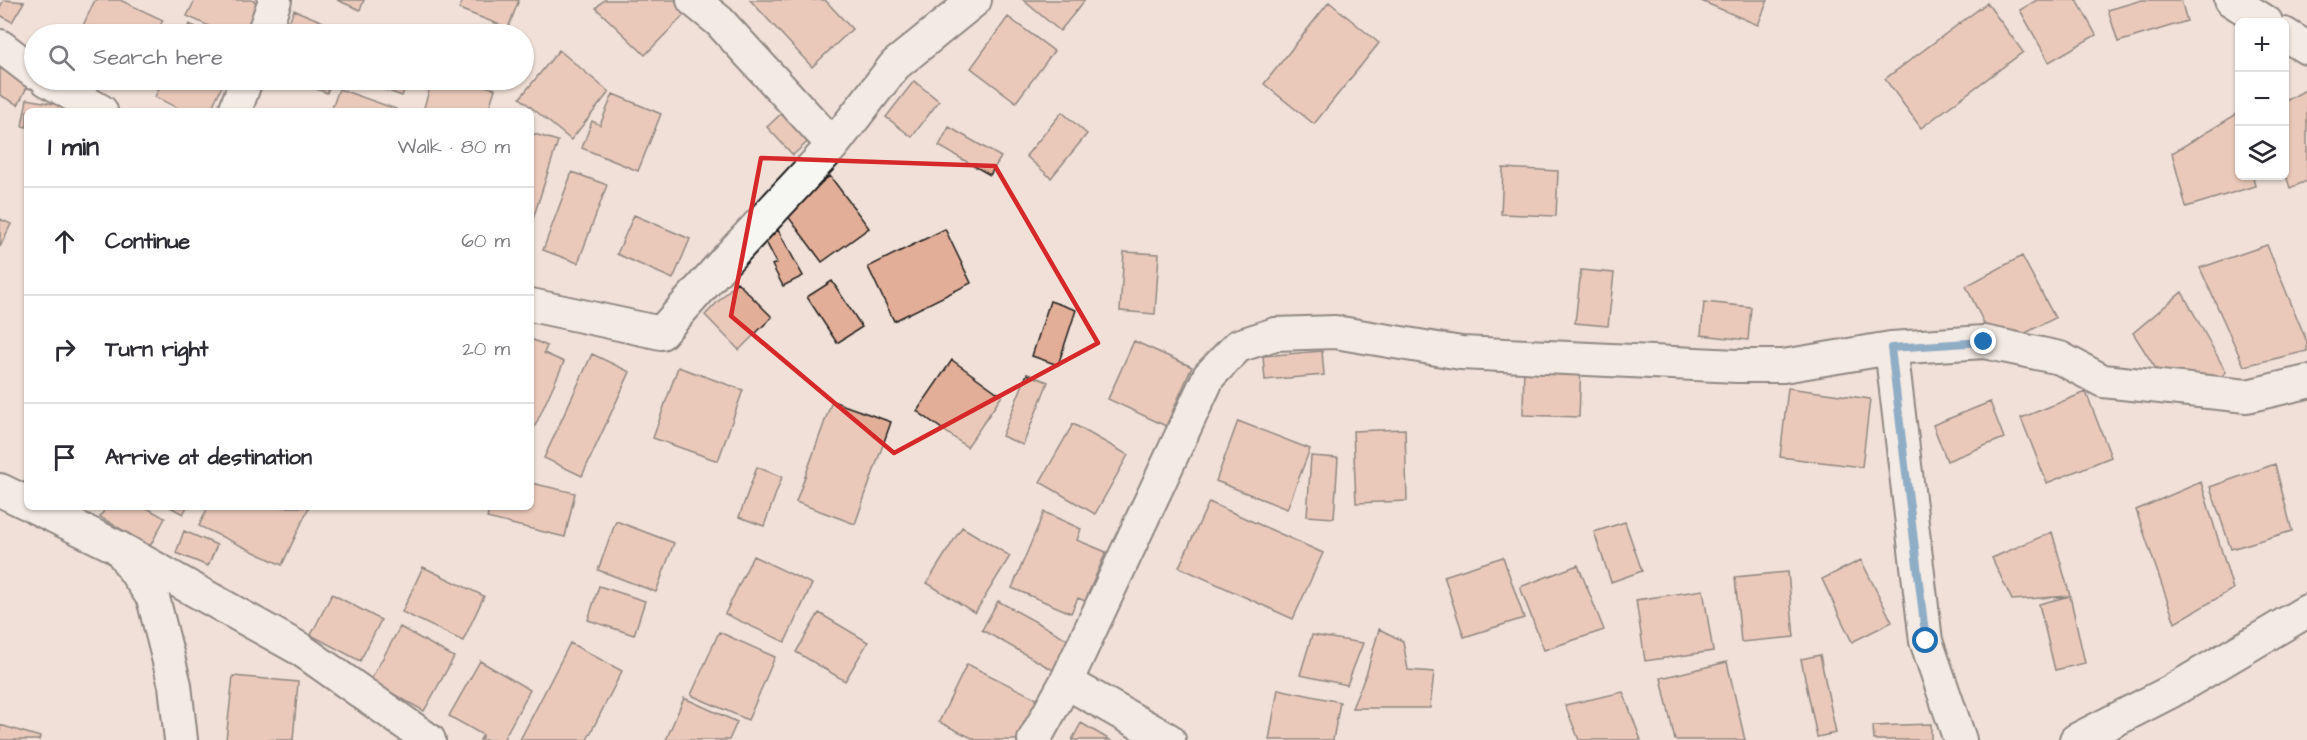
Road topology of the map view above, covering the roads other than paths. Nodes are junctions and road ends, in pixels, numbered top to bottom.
1 (275, 0) edge
2 (693, 0) edge
3 (975, 0) edge
4 (2231, 0) edge
5 (2260, 18) edge
6 (267, 24) edge
7 (2289, 37) edge
8 (0, 46) edge
9 (2307, 48) edge
10 (24, 64) edge
11 (64, 90) edge
12 (242, 90) edge
13 (96, 108) edge
14 (236, 108) edge
15 (833, 145) junction
16 (534, 305) edge
17 (1891, 348) junction
18 (2307, 382) edge
19 (0, 490) edge
20 (24, 502) edge
21 (41, 510) edge
22 (119, 548) junction
23 (2307, 611) edge
24 (1066, 682) junction
25 (182, 740) edge
26 (429, 740) edge
27 (1034, 740) edge
28 (1168, 740) edge
29 (1960, 740) edge
30 (2076, 740) edge

1 - 6 street
2 - 15 street
3 - 15 street
4 - 5 street
7 - 9 street
8 - 10 street
11 - 13 street
12 - 14 street
15 - 16 street
17 - 18 street
17 - 24 street
17 - 29 street
19 - 20 street
21 - 22 street
22 - 25 street
22 - 26 street
23 - 30 street
24 - 27 street
24 - 28 street

